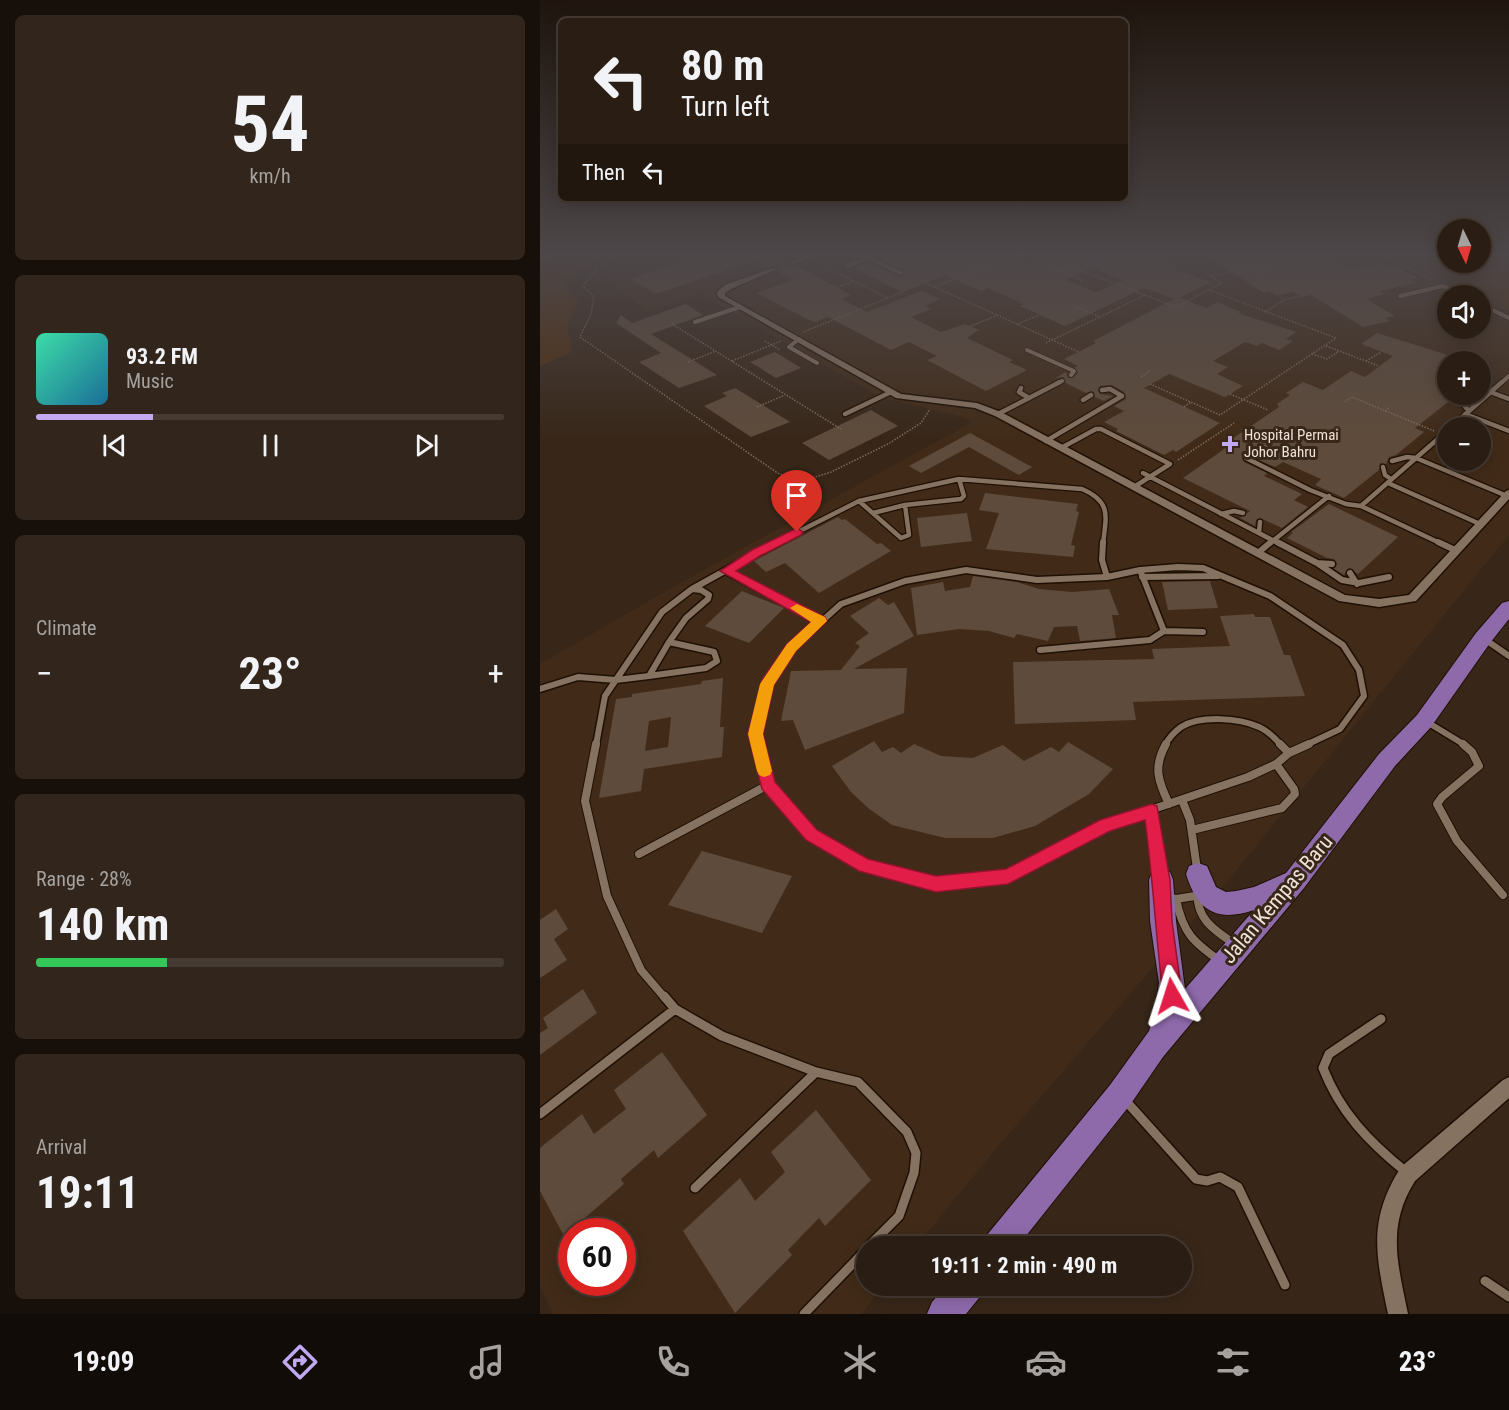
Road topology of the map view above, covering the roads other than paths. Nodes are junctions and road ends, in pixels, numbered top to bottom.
1 (712, 316) edge
2 (758, 316) edge
3 (695, 322) dead end
4 (797, 337) junction
5 (1027, 350) dead end
6 (831, 357) junction
7 (817, 363) junction
8 (817, 370) dead end
9 (1071, 375) dead end
10 (1509, 376) edge
11 (1062, 381) dead end
12 (1021, 388) dead end
13 (1102, 390) dead end
14 (1491, 391) edge
15 (891, 392) junction
16 (1091, 395) dead end
17 (1491, 395) edge
18 (1031, 397) junction
19 (1509, 399) edge
20 (1083, 400) dead end
21 (1463, 405) edge
22 (1476, 405) edge
23 (1467, 413) junction
24 (845, 414) dead end
25 (998, 414) junction
26 (1462, 417) edge
27 (1509, 430) edge
28 (1437, 439) edge
29 (1047, 441) junction
30 (1061, 448) junction
31 (1246, 458) dead end
32 (1416, 458) junction
33 (1392, 461) dead end
34 (1383, 467) dead end
35 (1143, 473) dead end
36 (1150, 477) junction
37 (959, 479) junction
38 (1389, 481) junction
39 (1134, 487) junction
40 (1508, 494) edge
41 (1329, 496) junction
42 (859, 501) junction
43 (905, 505) junction
44 (1361, 506) junction
45 (873, 513) junction
46 (1244, 513) dead end
47 (1221, 514) junction
48 (1260, 522) dead end
49 (1480, 524) junction
50 (1258, 532) junction
51 (1274, 540) junction
52 (1455, 550) junction
53 (1259, 552) junction
54 (1317, 563) junction
55 (1332, 564) dead end
56 (1140, 570) junction
57 (726, 571) junction
58 (1350, 573) dead end
59 (1225, 576) junction
60 (1107, 577) junction
61 (1142, 577) junction
62 (1389, 577) dead end
63 (1358, 585) junction
64 (692, 589) junction
65 (1509, 607) edge
66 (820, 621) junction
67 (1164, 630) junction
68 (1203, 632) dead end
69 (1483, 638) junction
70 (669, 642) junction
71 (1040, 650) dead end
72 (1509, 656) edge
73 (649, 675) junction
74 (616, 680) junction
75 (540, 689) edge
76 (1424, 721) junction
77 (1288, 753) junction
78 (1276, 764) junction
79 (768, 785) junction
80 (1182, 800) junction
81 (1169, 804) junction
82 (1152, 811) junction
83 (1192, 830) junction
84 (639, 854) dead end
85 (1295, 880) junction
86 (1196, 885) junction
87 (1168, 890) junction
88 (1503, 896) dead end
89 (1230, 954) junction
90 (675, 1009) junction
91 (1381, 1018) dead end
92 (1153, 1047) junction
93 (816, 1072) junction
94 (1509, 1086) edge
95 (1120, 1095) junction
96 (540, 1114) edge
97 (1408, 1174) junction
98 (695, 1188) dead end
99 (880, 1236) edge
100 (1006, 1236) edge
101 (856, 1260) edge
102 (1485, 1281) dead end
103 (1285, 1285) dead end
104 (959, 1296) edge
105 (1509, 1297) edge
106 (804, 1314) edge
107 (944, 1314) edge
108 (1398, 1314) edge

1 - 3 lane
2 - 4 street
4 - 6 street
4 - 7 lane
5 - 9 lane
6 - 7 lane
6 - 15 street
7 - 8 lane
10 - 14 lane
11 - 18 lane
12 - 18 lane
13 - 29 lane
15 - 24 lane
15 - 25 street
16 - 20 lane
17 - 19 lane
18 - 25 lane
21 - 23 lane
22 - 23 lane
23 - 26 lane
23 - 27 lane
25 - 29 street
28 - 32 lane
29 - 30 street
30 - 36 lane
30 - 39 street
31 - 41 lane
32 - 33 lane
32 - 38 lane
32 - 40 lane
34 - 38 lane
35 - 36 lane
36 - 39 lane
36 - 47 lane
37 - 42 lane
37 - 43 lane
37 - 60 lane
38 - 44 lane
38 - 49 lane
39 - 53 street
40 - 49 street
41 - 44 lane
41 - 51 lane
42 - 45 lane
42 - 57 lane
43 - 45 lane
43 - 45 lane
44 - 52 lane
46 - 47 lane
47 - 50 lane
48 - 50 lane
49 - 52 street
50 - 51 lane
51 - 53 lane
51 - 54 lane
52 - 53 street
54 - 55 lane
54 - 63 lane
56 - 59 lane
56 - 60 lane
56 - 61 lane
57 - 64 lane
57 - 66 lane
58 - 63 lane
59 - 61 lane
59 - 77 lane
60 - 66 lane
61 - 67 lane
62 - 63 lane
64 - 70 lane
64 - 74 lane
65 - 69 main road, Jalan Kempas Baru
66 - 79 lane
67 - 68 lane
67 - 71 lane
69 - 72 lane
69 - 76 main road, Jalan Kempas Baru
70 - 73 lane
70 - 73 lane
73 - 74 lane
74 - 75 lane
74 - 90 lane
76 - 85 main road, Jalan Kempas Baru
76 - 88 lane
77 - 78 lane
77 - 81 lane
78 - 80 lane
78 - 83 lane
79 - 82 lane
79 - 84 lane
80 - 81 lane
80 - 83 lane
81 - 82 lane
82 - 87 lane
83 - 86 lane
85 - 86 main road
85 - 89 main road, Jalan Kempas Baru
86 - 87 lane
86 - 89 lane
87 - 89 lane
87 - 92 main road
89 - 92 main road, Jalan Kempas Baru
90 - 93 lane
90 - 96 lane
91 - 97 lane
92 - 95 main road, Jalan Kempas Baru
93 - 98 lane
93 - 99 lane
94 - 97 street
95 - 100 main road, Jalan Kempas Baru
95 - 103 lane
97 - 108 street
101 - 106 lane
102 - 105 lane
104 - 107 main road

